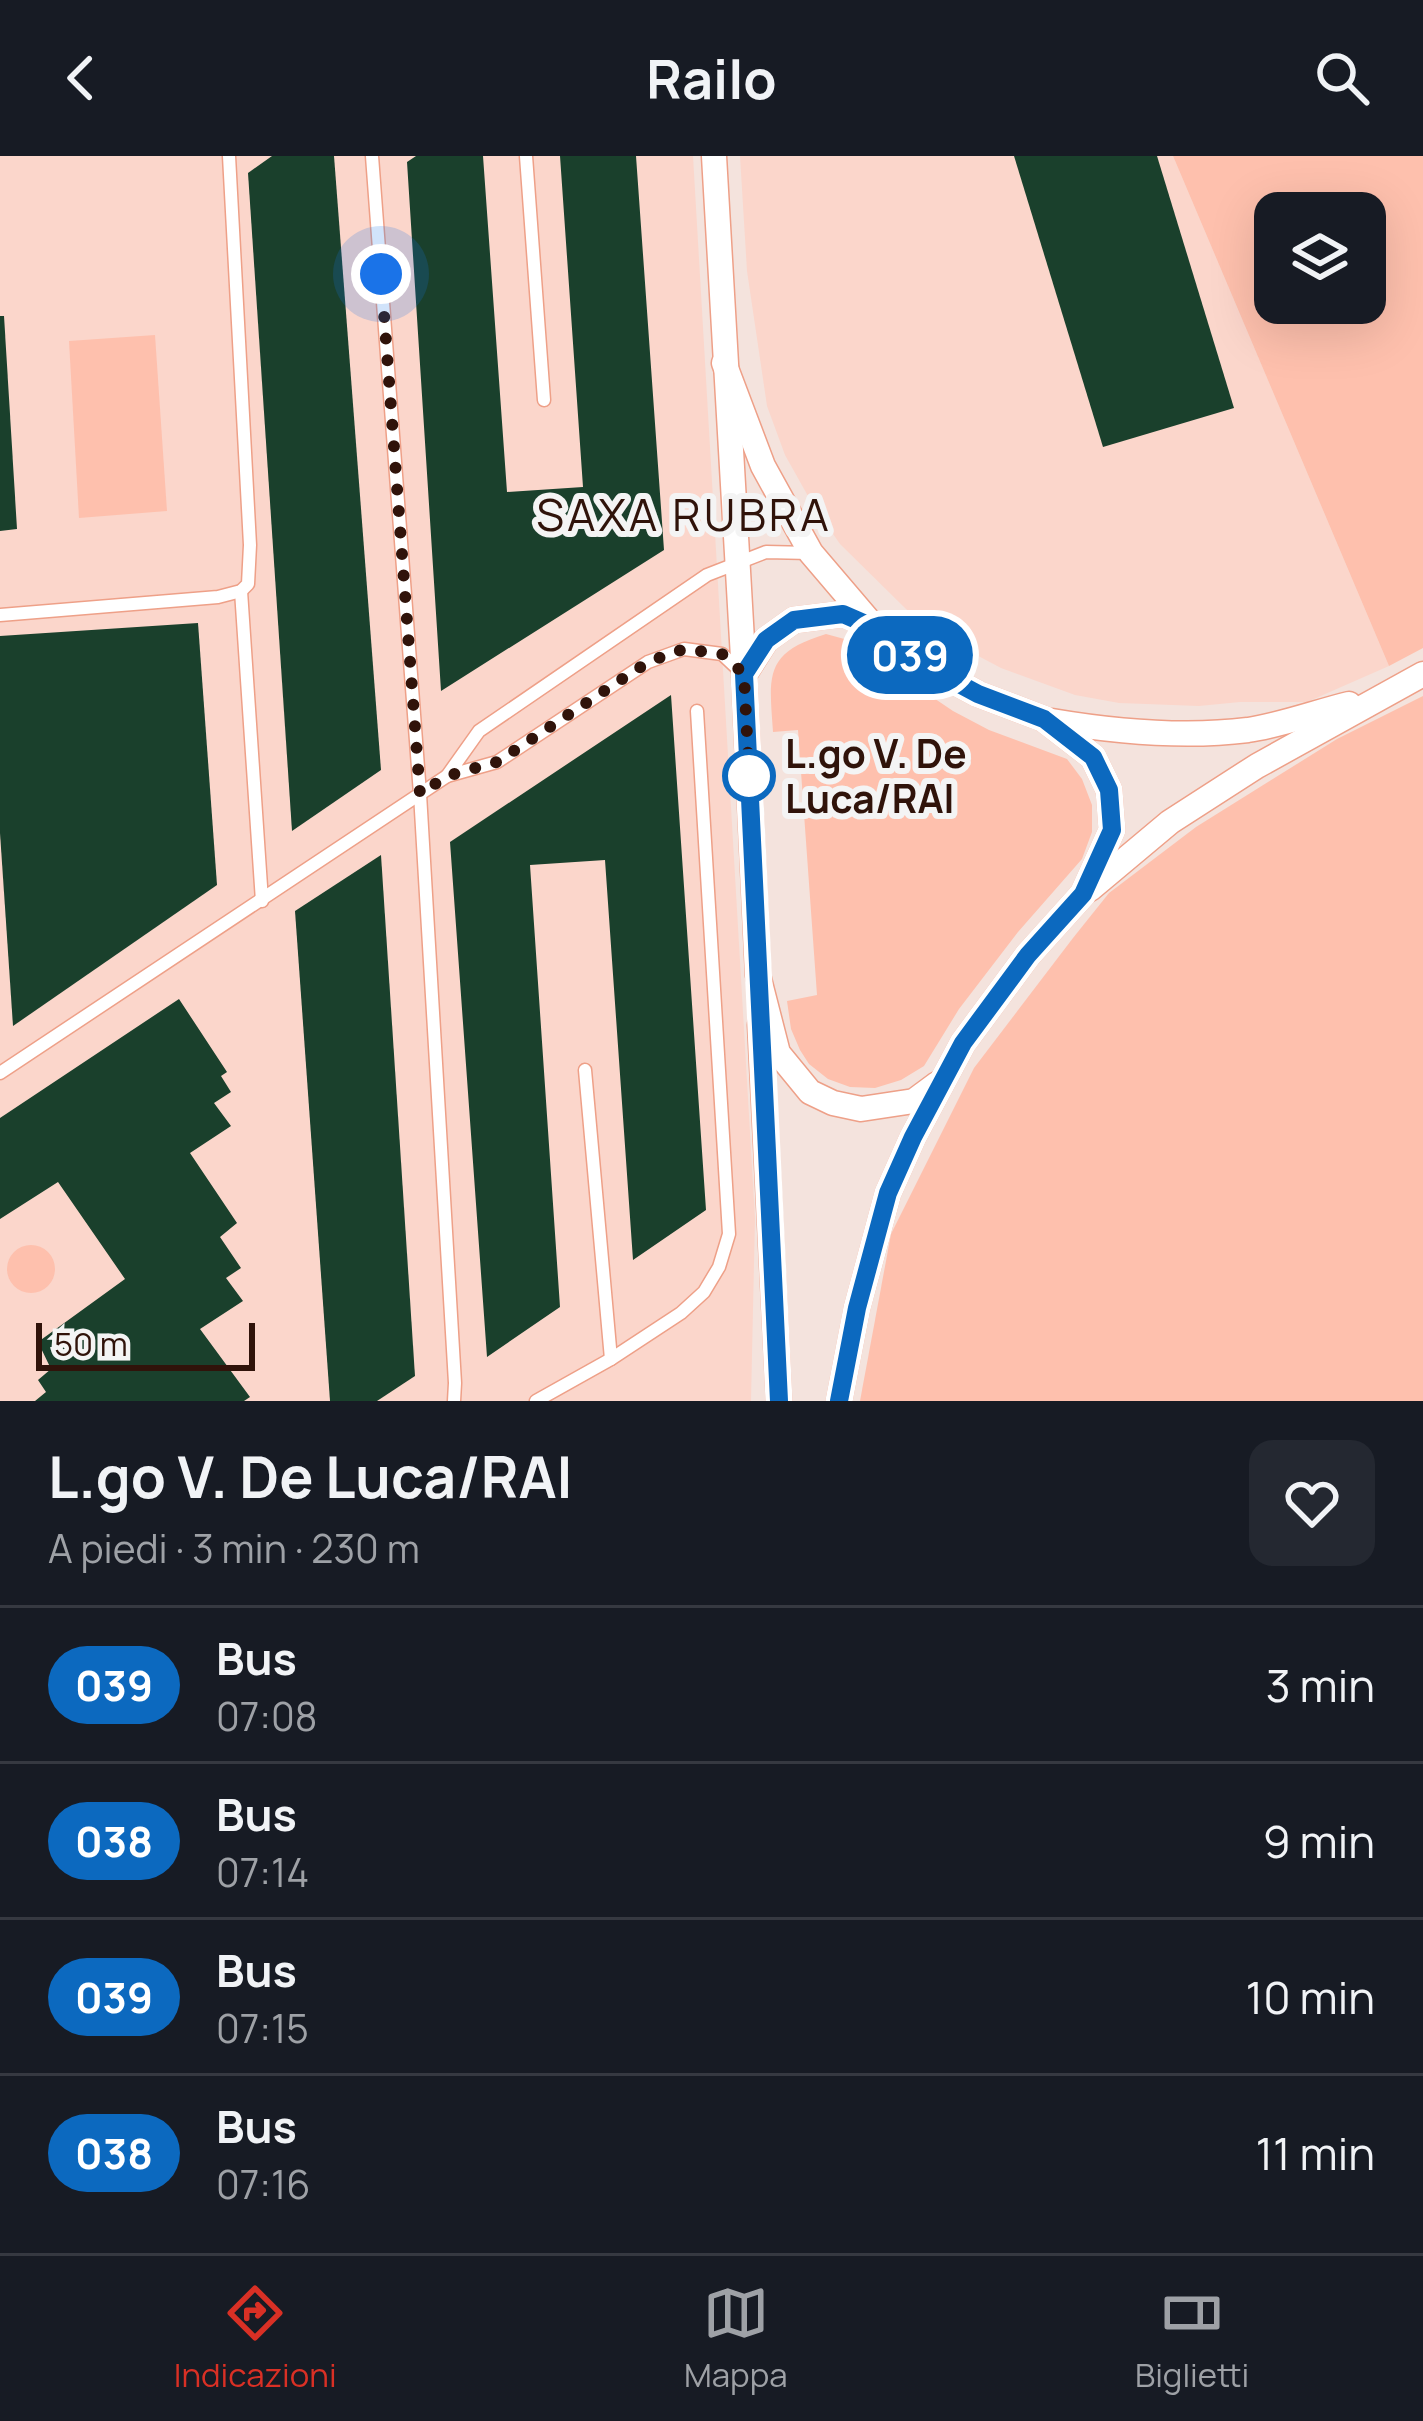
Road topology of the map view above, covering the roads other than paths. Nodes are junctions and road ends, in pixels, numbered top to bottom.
1 (229, 156) edge
2 (373, 156) edge
3 (526, 156) edge
4 (714, 156) edge
5 (724, 364) junction
6 (544, 400) dead end
7 (811, 554) junction
8 (736, 562) junction
9 (241, 591) junction
10 (0, 615) edge
11 (875, 628) junction
12 (744, 674) junction
13 (1423, 674) edge
14 (1385, 694) junction
15 (697, 711) dead end
16 (1044, 719) junction
17 (447, 776) junction
18 (420, 794) junction
19 (1083, 894) junction
20 (262, 901) junction
21 (758, 975) junction
22 (585, 1070) dead end
23 (0, 1073) edge
24 (944, 1079) junction
25 (611, 1359) junction
26 (454, 1401) edge
27 (536, 1401) edge
28 (779, 1401) edge
29 (839, 1401) edge

1 - 9 lane
2 - 18 lane
3 - 6 lane
4 - 5 street
5 - 7 street
5 - 8 street
7 - 8 lane
7 - 11 street
8 - 12 street
8 - 17 lane
9 - 10 lane
9 - 20 lane
11 - 12 street
11 - 16 street
12 - 17 lane
12 - 21 street
13 - 14 street
14 - 16 street
14 - 19 street
15 - 25 lane
16 - 19 street
17 - 18 lane
18 - 20 lane
18 - 26 lane
19 - 24 street
20 - 23 lane
21 - 24 street
21 - 28 street
22 - 25 lane
24 - 29 street
25 - 27 lane

